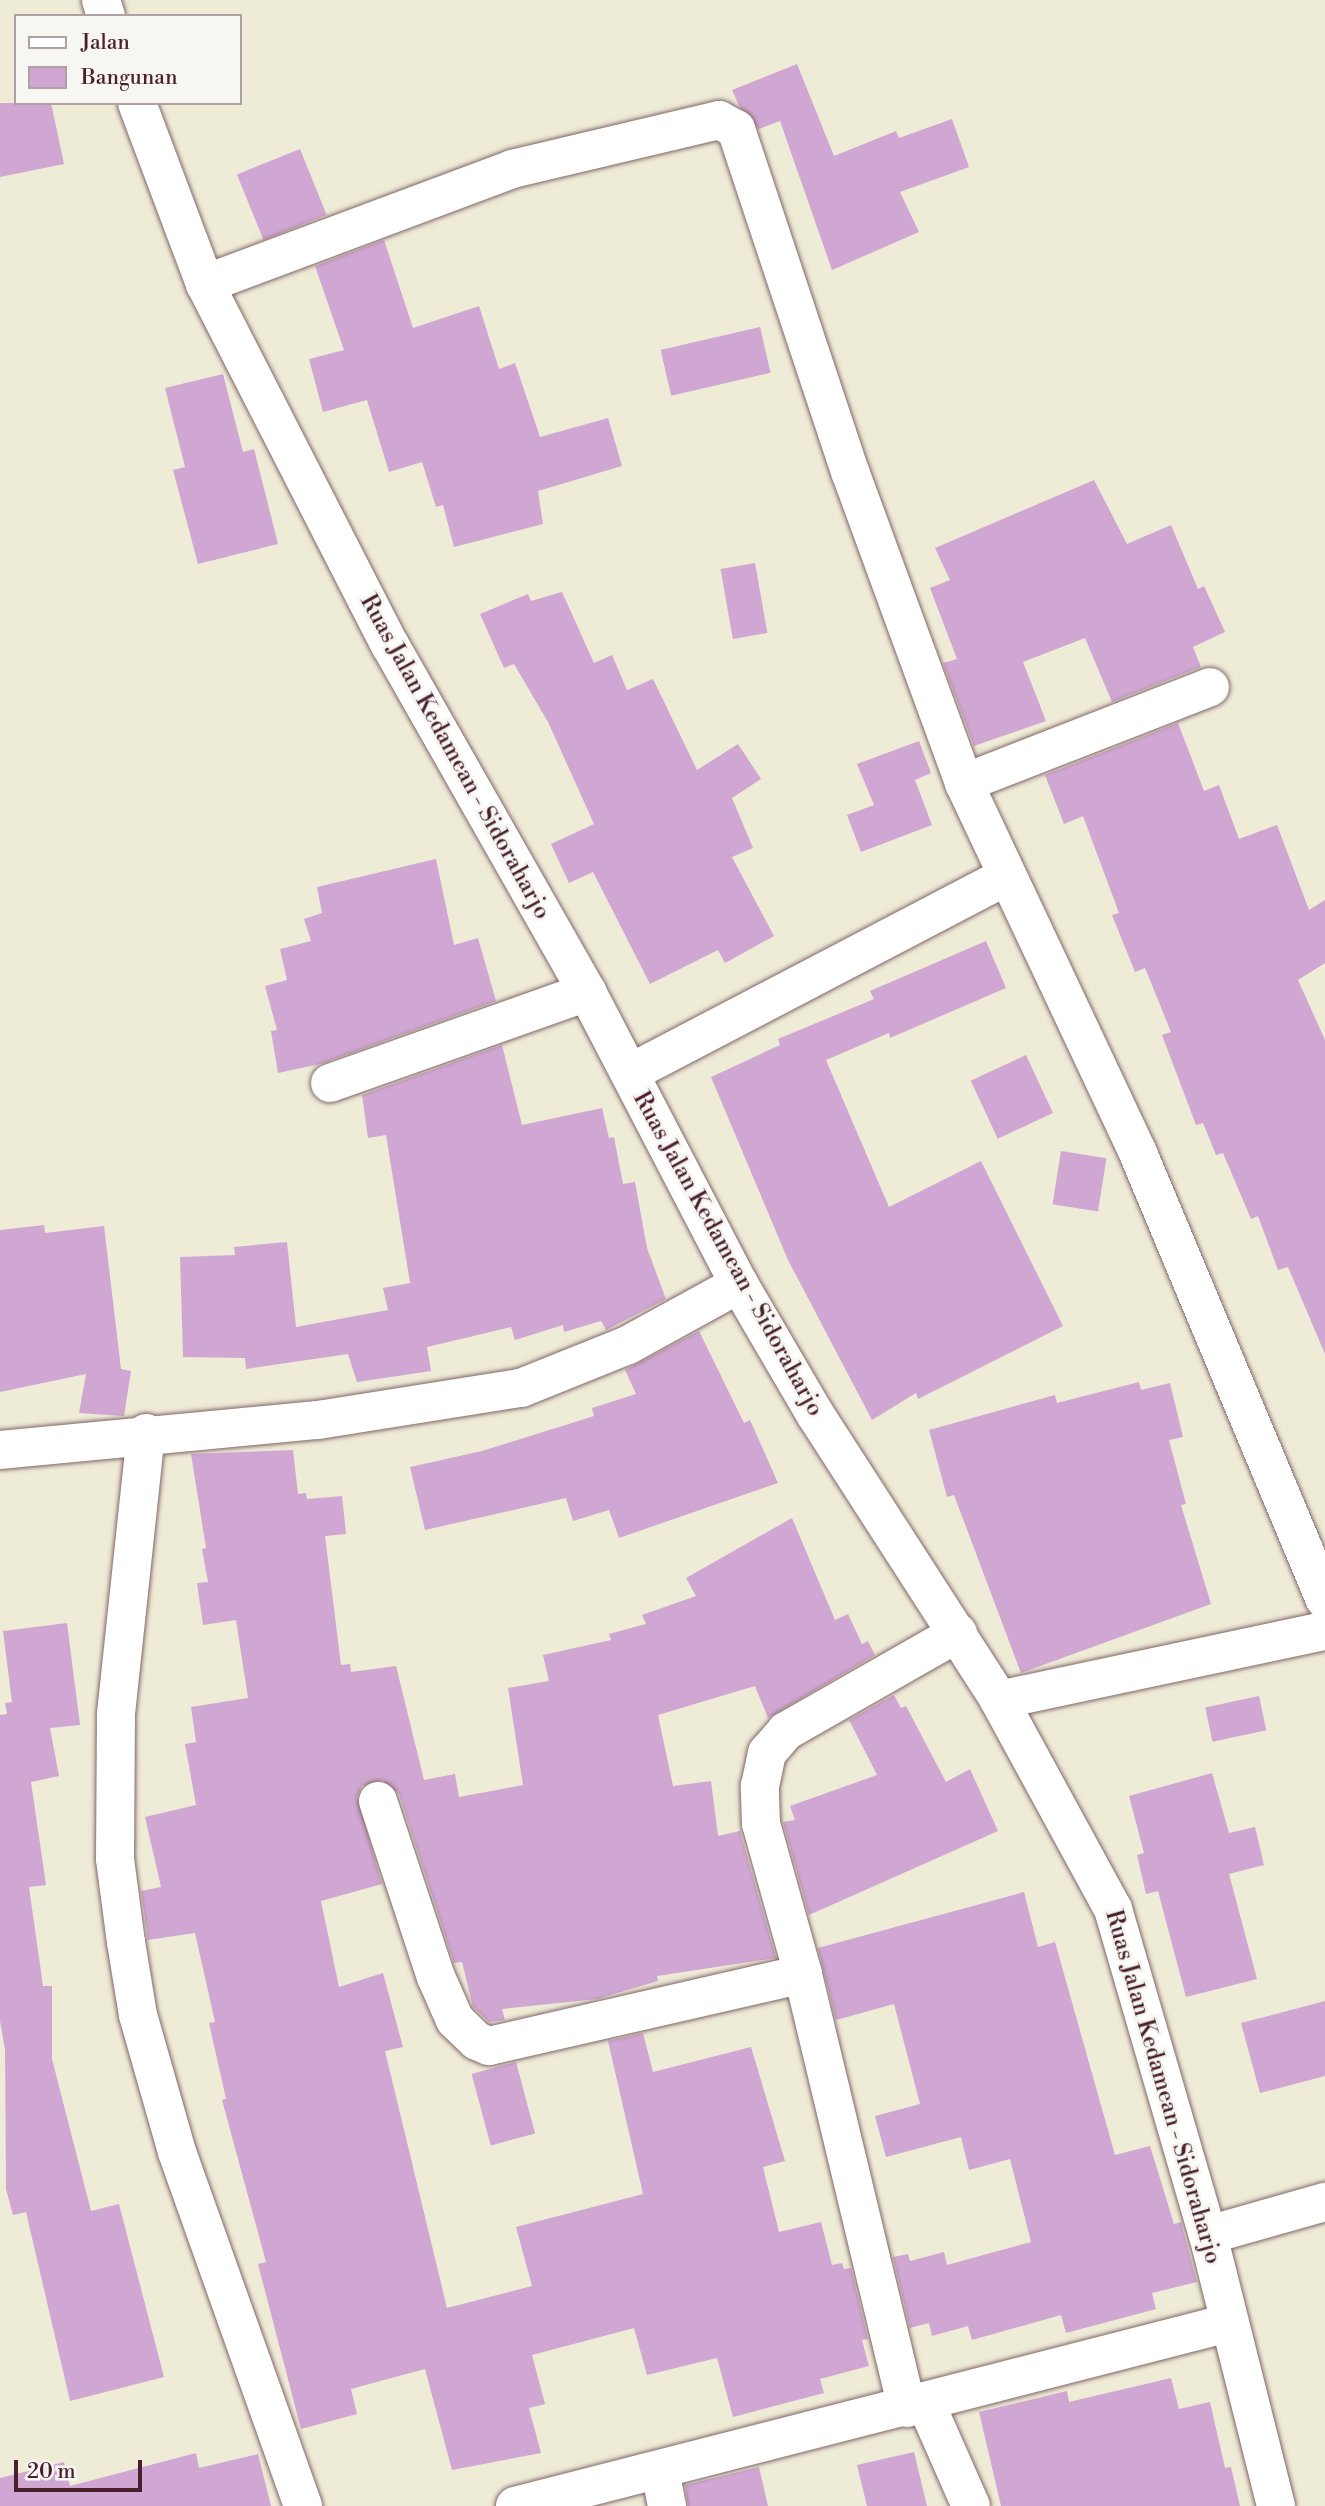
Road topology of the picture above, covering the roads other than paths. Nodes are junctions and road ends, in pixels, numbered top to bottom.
1 (138, 105) edge
2 (205, 284) junction
3 (1210, 687) dead end
4 (964, 783) junction
5 (1007, 876) junction
6 (587, 992) junction
7 (630, 1073) junction
8 (330, 1083) dead end
9 (739, 1284) junction
10 (146, 1433) junction
11 (0, 1450) edge
12 (1325, 1599) edge
13 (1325, 1631) edge
14 (958, 1633) junction
15 (999, 1700) junction
16 (378, 1801) dead end
17 (803, 1974) junction
18 (1325, 2202) edge
19 (1208, 2235) junction
20 (1228, 2322) junction
21 (917, 2406) junction
22 (663, 2488) edge
23 (303, 2506) edge
24 (514, 2506) edge
25 (971, 2506) edge
26 (1276, 2506) edge

1 - 2 street, Ruas Jalan Kedamean - Sidoraharjo
2 - 4 street
2 - 6 street, Ruas Jalan Kedamean - Sidoraharjo
3 - 4 street
4 - 5 street
5 - 7 street
5 - 12 street
6 - 7 street, Ruas Jalan Kedamean - Sidoraharjo
6 - 8 street
7 - 9 street, Ruas Jalan Kedamean - Sidoraharjo
9 - 10 street
9 - 14 street, Ruas Jalan Kedamean - Sidoraharjo
10 - 11 street
10 - 23 street
13 - 15 street
14 - 15 street, Ruas Jalan Kedamean - Sidoraharjo
14 - 17 street
15 - 19 street, Ruas Jalan Kedamean - Sidoraharjo
16 - 17 street
17 - 21 street
18 - 19 street
19 - 20 street, Ruas Jalan Kedamean - Sidoraharjo
20 - 21 street
20 - 26 street, Ruas Jalan Kedamean - Sidoraharjo
21 - 22 street
21 - 25 street
22 - 24 street

